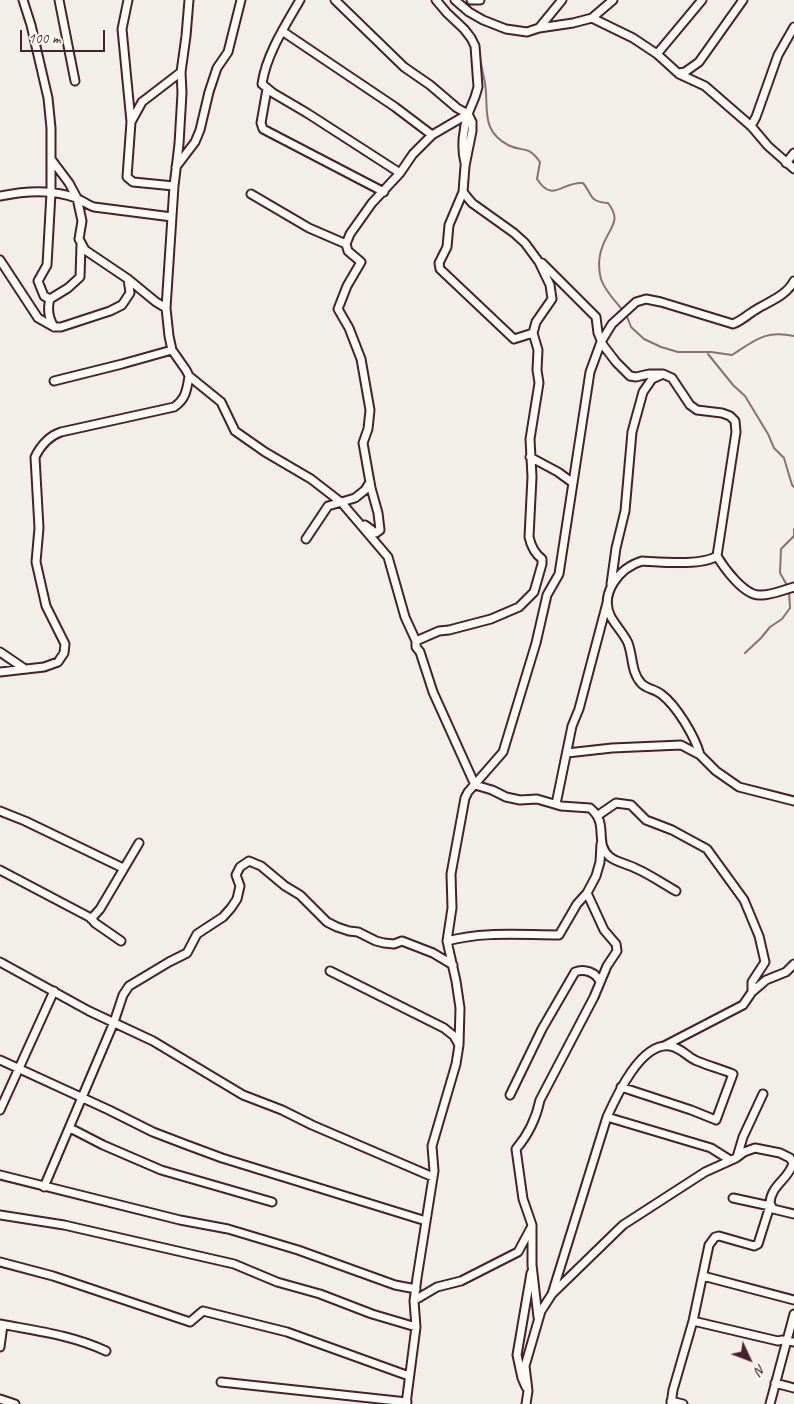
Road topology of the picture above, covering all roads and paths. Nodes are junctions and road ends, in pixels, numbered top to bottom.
1 (23, 0) edge
2 (59, 0) edge
3 (128, 0) edge
4 (189, 0) edge
5 (241, 0) edge
6 (300, 0) edge
7 (335, 0) edge
8 (436, 0) edge
9 (455, 0) edge
10 (470, 0) edge
11 (480, 0) edge
12 (562, 0) edge
13 (613, 0) edge
14 (702, 0) edge
15 (743, 0) edge
16 (592, 18) junction
17 (794, 27) edge
18 (539, 28) junction
19 (282, 31) junction
20 (657, 54) junction
21 (181, 72) junction
22 (679, 74) junction
23 (75, 81) dead end
24 (267, 89) junction
25 (468, 114) junction
26 (131, 122) junction
27 (751, 126) junction
28 (432, 135) junction
29 (794, 153) edge
30 (51, 159) junction
31 (786, 162) junction
32 (176, 167) junction
33 (794, 169) edge
34 (400, 173) junction
35 (174, 186) junction
36 (384, 192) junction
37 (463, 192) junction
38 (51, 193) junction
39 (251, 194) dead end
40 (0, 196) edge
41 (77, 198) junction
42 (172, 217) junction
43 (346, 244) junction
44 (81, 245) junction
45 (0, 260) edge
46 (538, 261) junction
47 (128, 279) junction
48 (794, 281) edge
49 (50, 298) junction
50 (166, 308) junction
51 (54, 327) junction
52 (533, 333) junction
53 (601, 342) junction
54 (172, 350) junction
55 (663, 374) junction
56 (189, 376) junction
57 (54, 381) dead end
58 (530, 458) junction
59 (370, 482) junction
60 (574, 483) junction
61 (342, 503) junction
62 (358, 521) junction
63 (306, 539) dead end
64 (716, 556) junction
65 (611, 585) junction
66 (794, 587) edge
67 (608, 599) junction
68 (416, 641) junction
69 (0, 652) edge
70 (25, 669) junction
71 (0, 672) edge
72 (567, 753) junction
73 (700, 755) junction
74 (475, 786) junction
75 (794, 801) edge
76 (556, 804) junction
77 (0, 811) edge
78 (597, 816) junction
79 (601, 843) junction
80 (139, 844) dead end
81 (123, 868) junction
82 (0, 870) edge
83 (676, 891) dead end
84 (587, 893) junction
85 (91, 919) junction
86 (122, 941) dead end
87 (447, 941) junction
88 (0, 962) edge
89 (794, 964) edge
90 (453, 965) junction
91 (330, 971) dead end
92 (600, 982) junction
93 (54, 991) junction
94 (752, 992) junction
95 (114, 1022) junction
96 (459, 1045) junction
97 (664, 1046) junction
98 (0, 1060) edge
99 (19, 1068) junction
100 (621, 1087) junction
101 (763, 1094) dead end
102 (510, 1095) dead end
103 (81, 1097) junction
104 (0, 1110) edge
105 (607, 1117) junction
106 (70, 1128) junction
107 (733, 1159) junction
108 (0, 1175) edge
109 (433, 1177) junction
110 (44, 1187) junction
111 (733, 1198) dead end
112 (272, 1202) dead end
113 (770, 1206) junction
114 (794, 1214) edge
115 (0, 1215) edge
116 (426, 1221) junction
117 (532, 1225) junction
118 (0, 1262) edge
119 (532, 1265) junction
120 (703, 1276) junction
121 (416, 1289) junction
122 (552, 1294) junction
123 (414, 1300) junction
124 (794, 1300) edge
125 (794, 1314) edge
126 (538, 1320) junction
127 (693, 1321) junction
128 (2, 1324) edge
129 (416, 1327) junction
130 (790, 1341) edge
131 (0, 1347) edge
132 (106, 1351) dead end
133 (409, 1376) junction
134 (221, 1382) dead end
135 (775, 1383) junction
136 (794, 1388) edge
137 (528, 1391) junction
138 (0, 1399) edge
139 (671, 1402) edge
140 (407, 1403) edge
141 (15, 1404) edge
142 (526, 1404) edge
143 (683, 1404) edge
144 (770, 1404) edge

1 - 30 street
2 - 23 street
3 - 26 street
4 - 21 street
5 - 32 street
6 - 19 street
7 - 25 street
8 - 25 street
9 - 18 street
10 - 11 street
12 - 18 street
13 - 16 street
14 - 20 street
15 - 22 street
16 - 18 street
16 - 20 street
17 - 27 street
19 - 24 street
19 - 28 street
20 - 22 street
21 - 26 street
21 - 32 street
22 - 27 street
24 - 34 street
24 - 36 street
25 - 28 street
25 - 37 street
26 - 35 street
27 - 31 street
28 - 34 street
29 - 31 street
30 - 38 street
30 - 41 street
31 - 33 street
32 - 35 street
34 - 36 street
35 - 42 street
36 - 43 street
37 - 46 street
37 - 52 street
38 - 40 street
38 - 41 street
38 - 49 street
39 - 43 street
41 - 42 street
41 - 44 street
42 - 50 street
43 - 59 street
44 - 47 street
44 - 49 street
45 - 51 street
46 - 52 street
46 - 53 street
47 - 50 street
47 - 51 street
48 - 53 street
49 - 51 street
50 - 54 street
52 - 58 street
53 - 55 street
53 - 60 street
54 - 56 street
54 - 57 street
55 - 64 street
55 - 65 street
56 - 61 street
56 - 70 street
58 - 60 street
58 - 68 street
59 - 61 street
59 - 62 street
60 - 74 street
61 - 62 street
61 - 63 street
62 - 68 street
64 - 65 street
64 - 66 street
65 - 67 street
67 - 72 street
67 - 73 street
68 - 74 street
69 - 70 street
70 - 71 street
72 - 73 street
72 - 76 street
73 - 75 street
74 - 76 street
74 - 87 street
76 - 78 street
77 - 81 street
78 - 79 street
78 - 94 street
79 - 83 street
79 - 84 street
80 - 81 street
81 - 85 street
82 - 85 street
84 - 87 street
84 - 92 street
85 - 86 street
87 - 90 street
88 - 93 street
89 - 94 street
90 - 95 street
90 - 96 street
91 - 96 street
92 - 102 street
92 - 117 street
93 - 95 street
93 - 99 street
94 - 97 street
95 - 103 street
95 - 109 street
96 - 109 street
97 - 100 street
97 - 100 street
98 - 99 street
99 - 103 street
99 - 104 street
100 - 105 street
101 - 107 street
103 - 106 street
103 - 116 street
105 - 107 street
105 - 122 street
106 - 110 street
106 - 112 street
107 - 113 street
107 - 122 street
108 - 110 street
109 - 116 street
110 - 121 street
111 - 113 street
113 - 114 street
113 - 120 street
115 - 129 street
116 - 121 street
117 - 119 street
117 - 123 street
118 - 133 street
119 - 126 street
119 - 137 street
120 - 124 street
120 - 127 street
121 - 123 street
122 - 126 street
123 - 129 street
125 - 130 street
126 - 137 street
127 - 130 street
127 - 139 street
128 - 131 street
128 - 132 street
129 - 133 street
130 - 135 street
133 - 140 street
134 - 140 street
135 - 136 street
135 - 144 street
137 - 142 street
138 - 141 street
139 - 143 street

